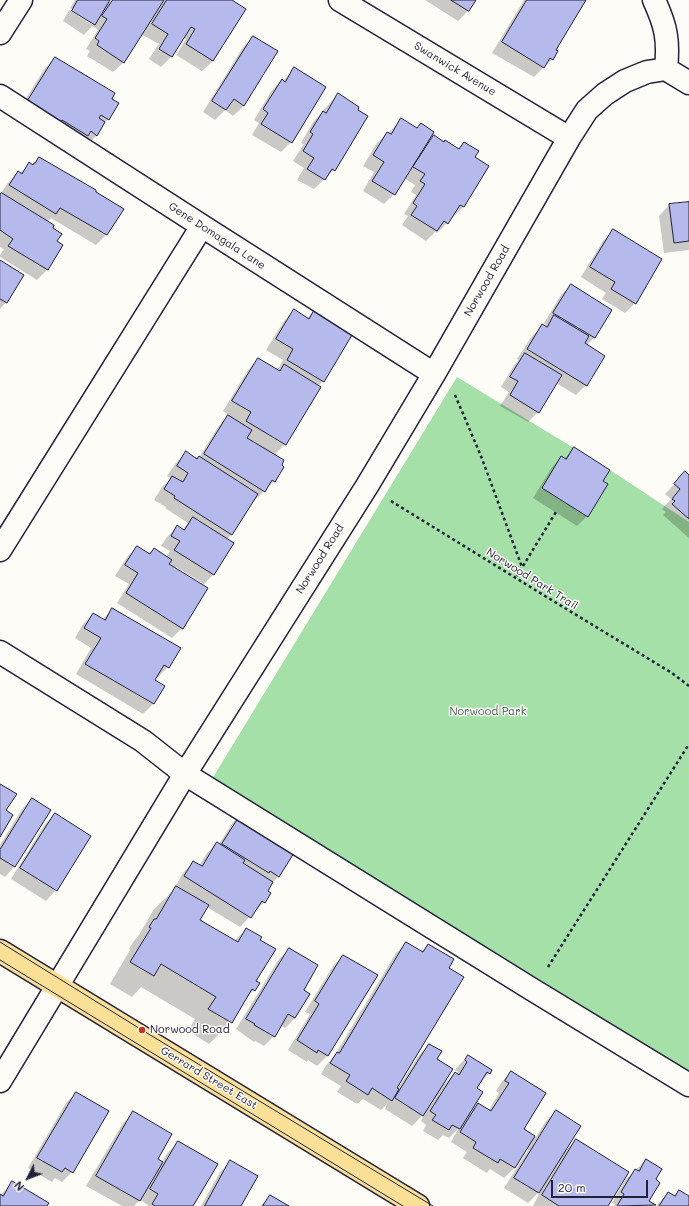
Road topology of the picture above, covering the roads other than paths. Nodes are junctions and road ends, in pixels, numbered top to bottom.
1 (21, 0) edge
2 (340, 0) edge
3 (654, 0) edge
4 (0, 33) edge
5 (666, 69) junction
6 (689, 83) edge
7 (0, 96) edge
8 (569, 138) junction
9 (202, 226) junction
10 (434, 374) junction
11 (0, 550) edge
12 (0, 652) edge
13 (185, 774) junction
14 (0, 950) edge
15 (57, 985) junction
16 (0, 1081) edge
17 (689, 1085) edge
18 (418, 1206) edge

1 - 4 street
2 - 8 street, Swanwick Avenue
3 - 5 street
5 - 6 street
5 - 8 street, Norwood Road
7 - 9 street, Gene Domagala Lane
8 - 10 street, Norwood Road
9 - 10 street, Gene Domagala Lane
9 - 11 street
10 - 13 street, Norwood Road
12 - 13 street
13 - 15 street, Norwood Road
13 - 17 street
14 - 15 main road, Gerrard Street East
15 - 16 street, Norwood Road
15 - 18 main road, Gerrard Street East

